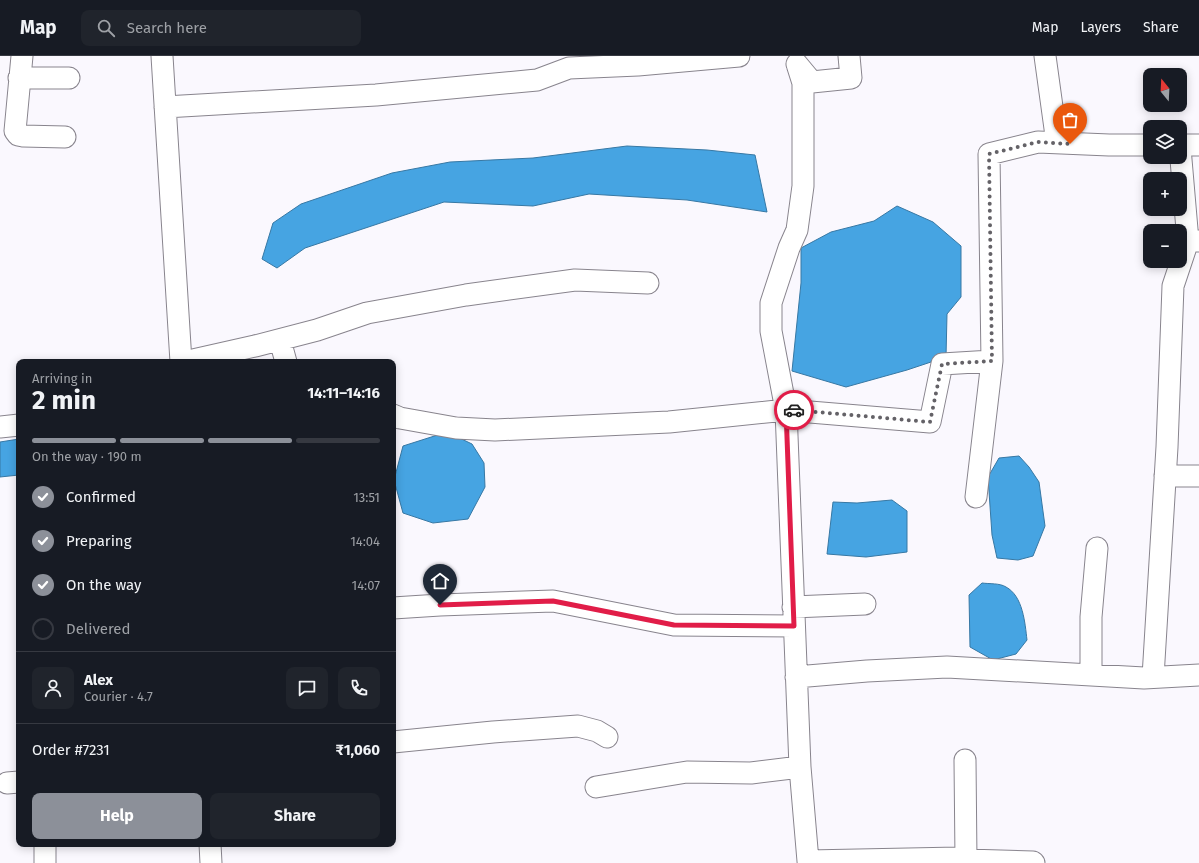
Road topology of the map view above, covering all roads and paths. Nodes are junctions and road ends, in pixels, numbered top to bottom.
1 (22, 56) edge
2 (162, 56) edge
3 (739, 56) edge
4 (849, 56) edge
5 (1045, 56) edge
6 (793, 60) edge
7 (569, 62) edge
8 (20, 78) junction
9 (69, 78) dead end
10 (165, 107) junction
11 (65, 137) dead end
12 (1057, 143) junction
13 (1143, 145) edge
14 (1187, 145) edge
15 (1199, 145) edge
16 (1182, 164) edge
17 (1193, 241) edge
18 (648, 283) dead end
19 (280, 340) junction
20 (181, 359) edge
21 (197, 359) edge
22 (285, 359) edge
23 (992, 361) junction
24 (786, 410) junction
25 (396, 416) edge
26 (1165, 476) junction
27 (1199, 476) edge
28 (976, 497) dead end
29 (1097, 548) dead end
30 (865, 604) dead end
31 (396, 608) edge
32 (793, 617) junction
33 (1091, 675) junction
34 (1199, 675) edge
35 (796, 677) junction
36 (1153, 677) junction
37 (607, 737) dead end
38 (396, 742) edge
39 (965, 760) dead end
40 (800, 767) junction
41 (596, 787) dead end
42 (45, 847) edge
43 (210, 847) edge
44 (966, 860) junction
45 (46, 862) edge
46 (803, 862) edge
47 (210, 863) edge
48 (1034, 863) edge

1 - 8 street
2 - 10 street
3 - 7 street
4 - 6 street
5 - 12 street
6 - 24 street
7 - 10 street
8 - 9 street
8 - 11 street
10 - 20 street
12 - 13 street
12 - 23 street
14 - 15 street
16 - 17 street
17 - 26 street
18 - 19 street
19 - 21 street
19 - 22 street
23 - 24 street
23 - 28 street
24 - 25 street
24 - 32 street
26 - 27 street
26 - 36 street
29 - 33 street
30 - 32 street
31 - 32 street
32 - 35 street
33 - 35 street
33 - 36 street
34 - 36 street
35 - 40 street
37 - 38 street
39 - 44 street
40 - 41 street
40 - 46 street
42 - 45 street
43 - 47 street
44 - 46 street
44 - 48 street

